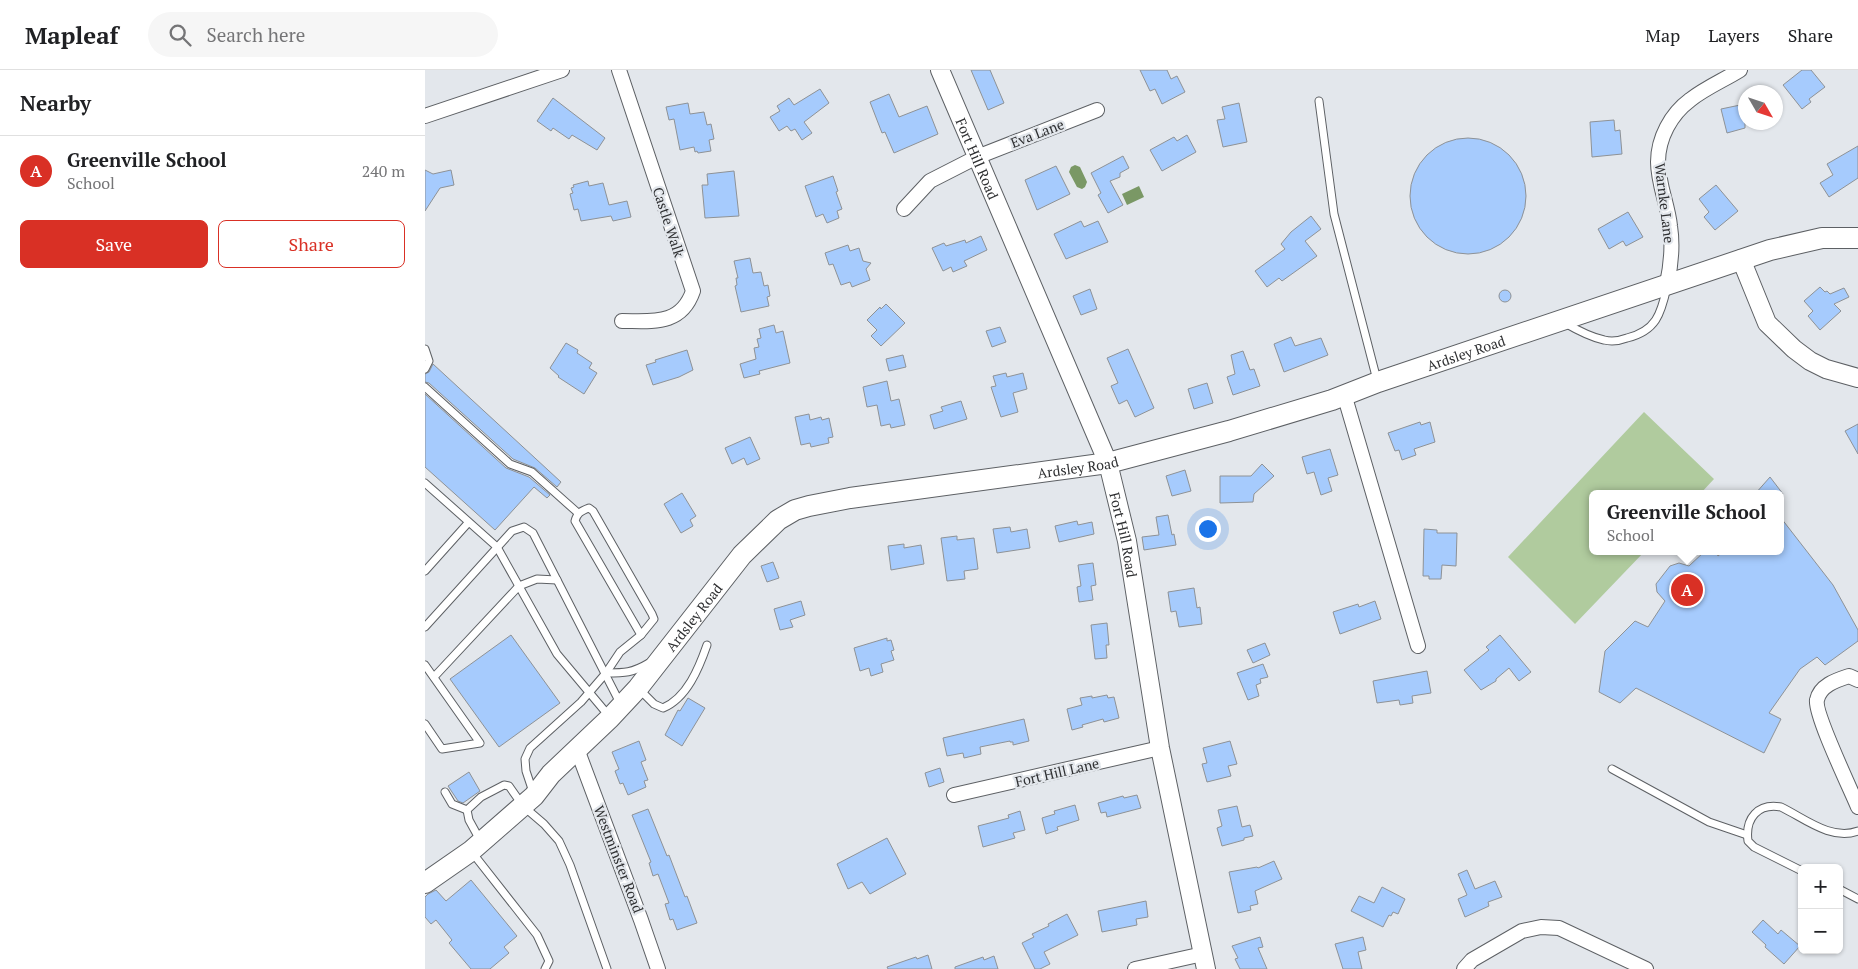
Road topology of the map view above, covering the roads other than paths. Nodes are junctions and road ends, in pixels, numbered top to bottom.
1 (562, 70) edge
2 (619, 70) edge
3 (940, 70) edge
4 (1740, 70) edge
5 (1319, 101) dead end
6 (1097, 110) dead end
7 (425, 116) edge
8 (977, 157) junction
9 (904, 209) dead end
10 (1858, 238) edge
11 (1741, 259) junction
12 (1667, 284) junction
13 (1560, 321) junction
14 (622, 322) dead end
15 (425, 349) edge
16 (425, 369) edge
17 (1858, 378) edge
18 (1378, 382) junction
19 (425, 387) edge
20 (1344, 394) junction
21 (1108, 463) junction
22 (425, 483) edge
23 (579, 514) junction
24 (468, 523) junction
25 (497, 547) junction
26 (425, 571) edge
27 (557, 580) junction
28 (519, 586) junction
29 (425, 627) edge
30 (641, 635) junction
31 (707, 645) dead end
32 (1418, 646) dead end
33 (666, 653) junction
34 (425, 665) edge
35 (606, 673) junction
36 (434, 677) junction
37 (1858, 680) edge
38 (638, 688) junction
39 (589, 692) junction
40 (616, 712) junction
41 (425, 724) edge
42 (1159, 748) junction
43 (577, 749) junction
44 (1612, 769) dead end
45 (445, 792) dead end
46 (954, 796) dead end
47 (529, 801) junction
48 (1858, 807) edge
49 (467, 810) junction
50 (1858, 831) edge
51 (1747, 835) junction
52 (476, 847) junction
53 (1798, 869) edge
54 (426, 881) edge
55 (1843, 892) edge
56 (1858, 899) edge
57 (1204, 961) edge
58 (545, 969) edge
59 (607, 969) edge
60 (658, 969) edge
61 (1135, 969) edge
62 (1464, 969) edge
63 (1646, 969) edge

1 - 7 street
2 - 14 street, Castle Walk
3 - 8 street, Fort Hill Road
4 - 12 street, Warnke Lane
5 - 18 lane
6 - 8 street, Eva Lane
8 - 9 street, Eva Lane
8 - 21 street, Fort Hill Road
10 - 11 main road, Ardsley Road
11 - 12 main road, Ardsley Road
11 - 17 street
12 - 13 main road, Ardsley Road
12 - 13 lane
13 - 18 main road, Ardsley Road
15 - 16 lane
18 - 20 main road, Ardsley Road
19 - 23 lane
20 - 21 main road, Ardsley Road
20 - 32 street
21 - 33 main road, Ardsley Road
21 - 42 street, Fort Hill Road
22 - 24 lane
23 - 30 lane
23 - 30 lane
24 - 25 lane
24 - 26 lane
25 - 27 lane
25 - 28 lane
25 - 29 lane
27 - 28 lane
27 - 35 lane
28 - 36 lane
28 - 39 lane
30 - 35 lane
31 - 38 lane
33 - 35 lane
33 - 38 main road, Ardsley Road
34 - 36 lane
35 - 39 lane
35 - 40 lane
36 - 41 lane
37 - 48 street
38 - 40 main road, Ardsley Road
39 - 40 lane
39 - 47 lane
40 - 43 main road, Ardsley Road
42 - 46 street, Fort Hill Lane
42 - 57 street, Fort Hill Road
43 - 47 main road, Ardsley Road
43 - 60 street, Westminster Road
44 - 51 lane
45 - 49 lane
47 - 49 lane
47 - 52 main road, Ardsley Road
47 - 59 lane
49 - 52 lane
50 - 51 lane
51 - 53 lane
52 - 54 main road, Ardsley Road
52 - 58 lane
55 - 56 lane
57 - 61 street
62 - 63 street

